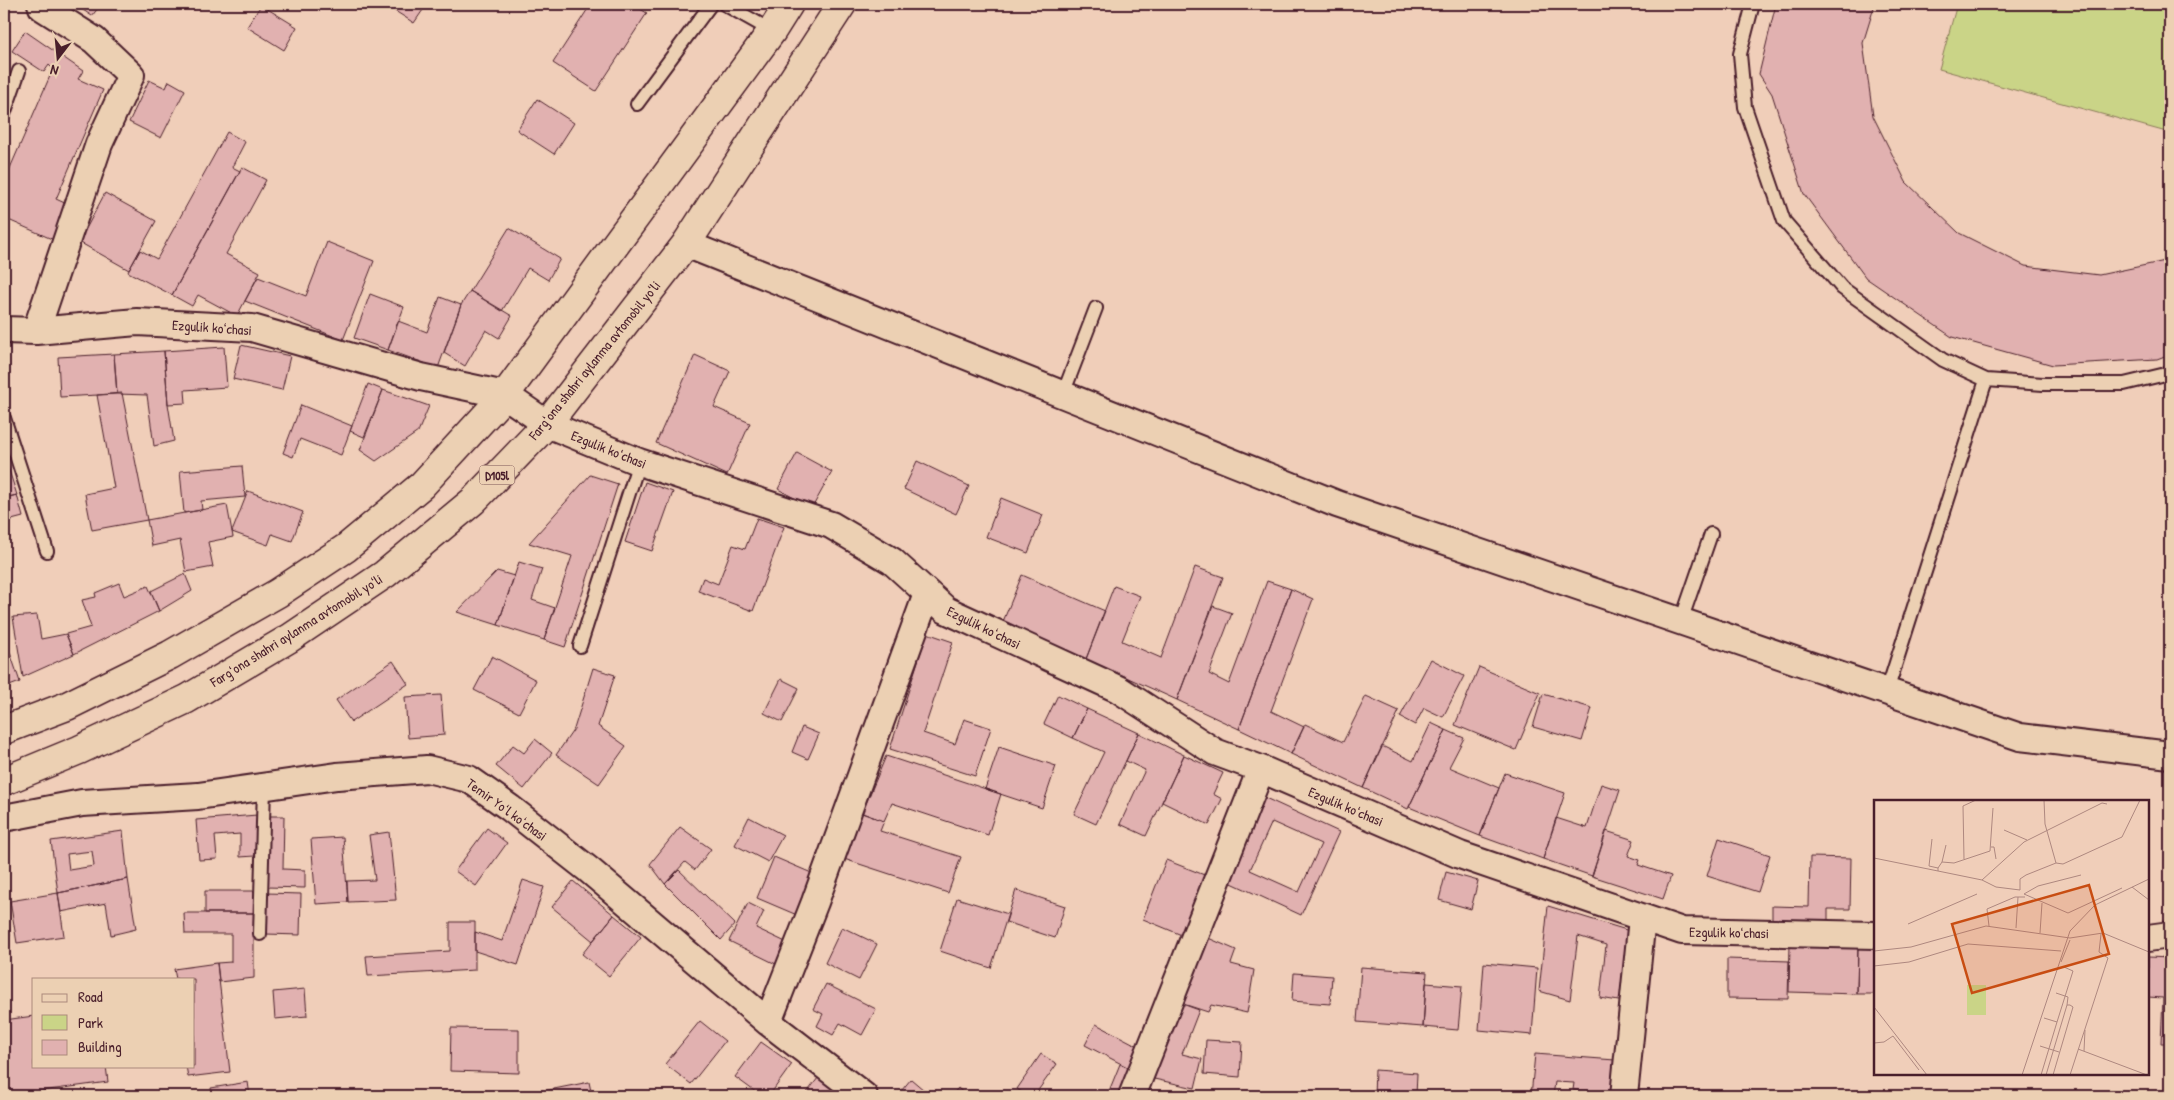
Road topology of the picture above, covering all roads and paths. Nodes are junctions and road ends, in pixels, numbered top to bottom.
1 (41, 4) edge
2 (710, 4) edge
3 (724, 4) edge
4 (789, 4) edge
5 (842, 4) edge
6 (1753, 4) edge
7 (772, 31) junction
8 (19, 71) dead end
9 (637, 104) dead end
10 (4, 114) edge
11 (686, 244) junction
12 (1096, 308) dead end
13 (4, 330) edge
14 (36, 331) junction
15 (2170, 373) edge
16 (1986, 380) junction
17 (1062, 394) junction
18 (505, 395) junction
19 (4, 418) edge
20 (547, 424) junction
21 (639, 462) junction
22 (1711, 534) dead end
23 (47, 551) dead end
24 (927, 594) junction
25 (1681, 621) junction
26 (580, 646) dead end
27 (1887, 691) junction
28 (4, 730) edge
29 (2170, 755) edge
30 (1260, 769) junction
31 (4, 781) edge
32 (264, 786) junction
33 (4, 818) edge
34 (1642, 918) junction
35 (260, 934) dead end
36 (1874, 934) edge
37 (2170, 935) edge
38 (2149, 938) edge
39 (768, 1022) junction
40 (864, 1096) edge
41 (1132, 1096) edge
42 (1624, 1096) edge

1 - 14 street
2 - 9 lane
3 - 7 lane
4 - 7 highway
5 - 11 highway, Fargʻona shahri aylanma avtomobil yoʻli / D105l
6 - 16 lane
7 - 18 highway
8 - 10 lane
11 - 17 street
11 - 20 highway, Fargʻona shahri aylanma avtomobil yoʻli / D105l
12 - 17 lane
13 - 14 street, Ezgulik koʻchasi
14 - 18 street, Ezgulik koʻchasi
15 - 16 lane
16 - 27 lane
17 - 25 street
18 - 20 street, Ezgulik koʻchasi
18 - 28 highway
19 - 23 lane
20 - 21 street, Ezgulik koʻchasi
20 - 31 highway, Fargʻona shahri aylanma avtomobil yoʻli / D105l
21 - 24 street, Ezgulik koʻchasi
21 - 26 lane
22 - 25 lane
24 - 30 street, Ezgulik koʻchasi
24 - 39 street
25 - 27 street
27 - 29 street
30 - 34 street, Ezgulik koʻchasi
30 - 41 street
32 - 33 street, Temir Yoʻl koʻchasi
32 - 35 lane
32 - 39 street, Temir Yoʻl koʻchasi
34 - 36 street, Ezgulik koʻchasi
34 - 42 street
37 - 38 street
39 - 40 street, Temir Yoʻl koʻchasi

